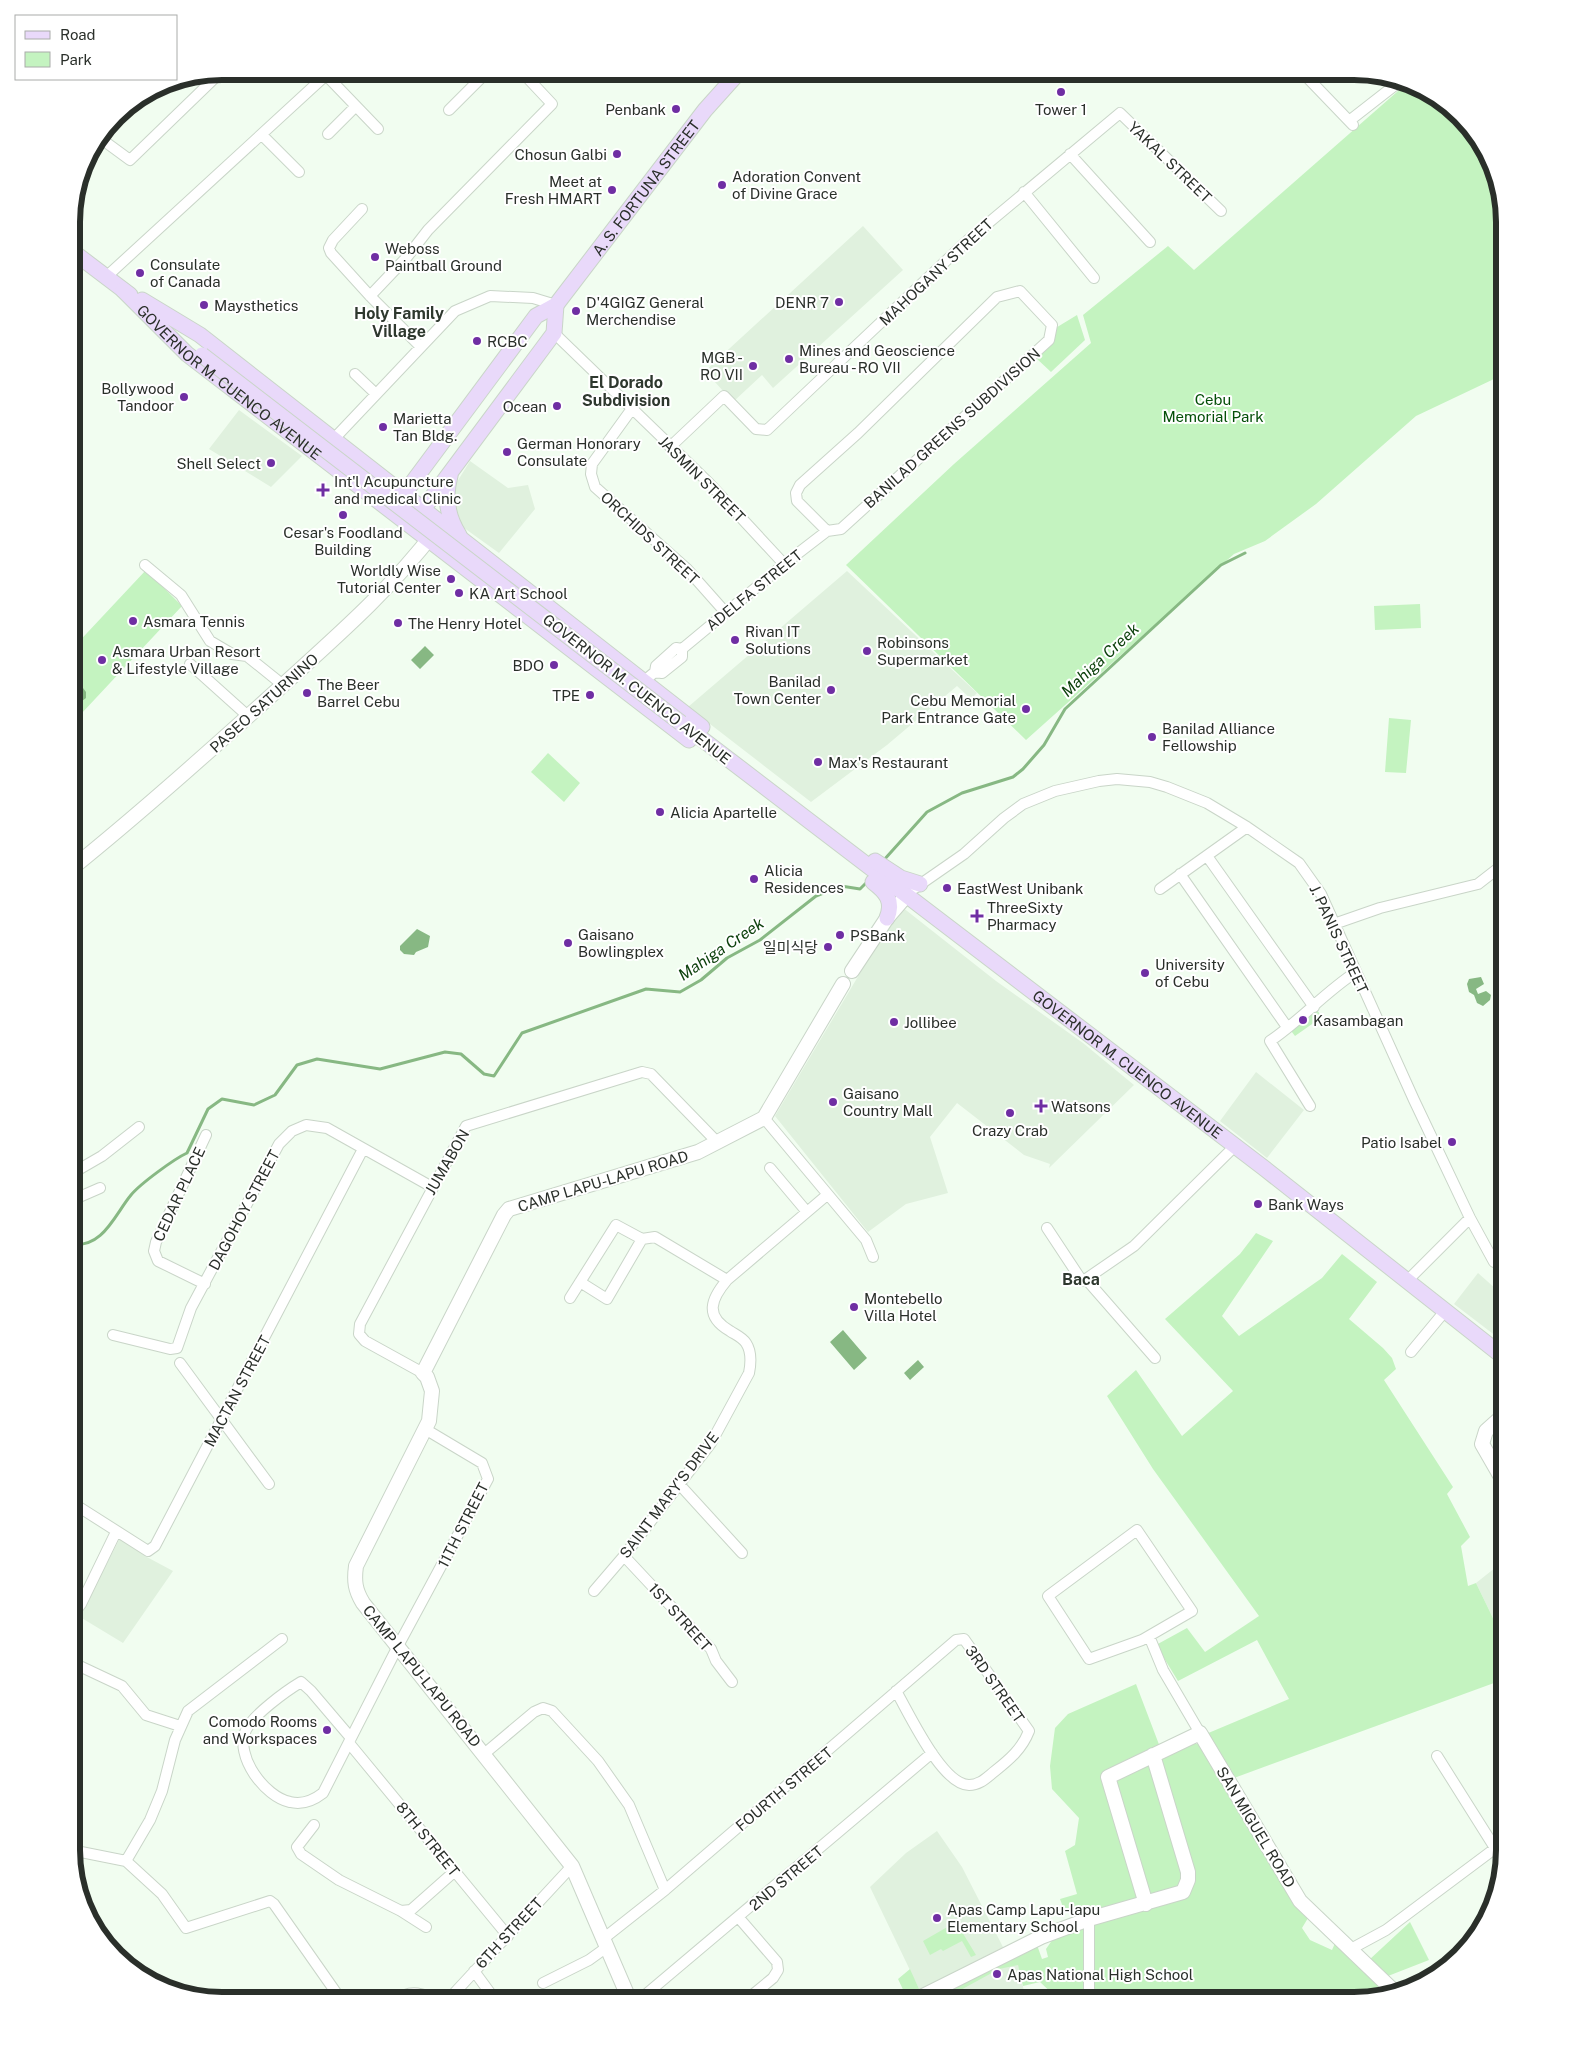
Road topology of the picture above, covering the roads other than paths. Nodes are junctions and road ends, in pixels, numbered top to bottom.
1 (213, 80) edge
2 (321, 80) edge
3 (331, 80) edge
4 (479, 80) edge
5 (529, 80) edge
6 (732, 80) edge
7 (1310, 80) edge
8 (1394, 86) edge
9 (356, 106) junction
10 (449, 110) dead end
11 (1120, 113) joint
12 (378, 129) dead end
13 (262, 134) junction
14 (328, 134) dead end
15 (105, 141) edge
16 (1070, 154) junction
17 (299, 172) dead end
18 (1024, 192) junction
19 (362, 209) dead end
20 (1221, 211) dead end
21 (1150, 242) dead end
22 (80, 257) edge
23 (106, 277) junction
24 (1094, 278) dead end
25 (123, 290) junction
26 (370, 296) junction
27 (556, 305) junction
28 (554, 333) junction
29 (421, 347) junction
30 (355, 374) dead end
31 (376, 394) junction
32 (631, 410) junction
33 (334, 439) junction
34 (670, 447) junction
35 (317, 456) junction
36 (365, 464) junction
37 (452, 469) junction
38 (352, 482) junction
39 (404, 494) junction
40 (424, 508) junction
41 (391, 511) junction
42 (442, 523) junction
43 (410, 526) junction
44 (827, 531) junction
45 (462, 539) junction
46 (428, 540) junction
47 (784, 564) junction
48 (145, 565) dead end
49 (526, 589) junction
50 (514, 605) junction
51 (554, 611) junction
52 (726, 612) junction
53 (542, 626) junction
54 (190, 664) dead end
55 (650, 676) junction
56 (283, 685) junction
57 (248, 717) junction
58 (749, 775) junction
59 (798, 813) junction
60 (1247, 826) junction
61 (851, 855) junction
62 (1207, 856) junction
63 (80, 862) edge
64 (1496, 870) edge
65 (1180, 874) junction
66 (885, 879) junction
67 (920, 884) junction
68 (1160, 889) dead end
69 (906, 896) junction
70 (887, 918) junction
71 (1334, 924) junction
72 (852, 971) dead end
73 (1356, 972) junction
74 (843, 984) dead end
75 (1314, 1007) junction
76 (1286, 1027) junction
77 (1310, 1106) dead end
78 (764, 1118) junction
79 (139, 1127) dead end
80 (206, 1136) dead end
81 (718, 1143) junction
82 (1235, 1146) junction
83 (363, 1149) junction
84 (770, 1168) dead end
85 (80, 1169) edge
86 (100, 1188) dead end
87 (432, 1188) junction
88 (827, 1195) junction
89 (80, 1197) edge
90 (807, 1212) junction
91 (1470, 1218) junction
92 (1047, 1228) dead end
93 (642, 1239) junction
94 (873, 1257) dead end
95 (1494, 1262) dead end
96 (1086, 1279) junction
97 (727, 1280) junction
98 (1407, 1281) junction
99 (580, 1282) junction
100 (205, 1284) junction
101 (570, 1298) dead end
102 (1445, 1311) junction
103 (113, 1335) dead end
104 (1496, 1351) edge
105 (1412, 1352) dead end
106 (1155, 1358) dead end
107 (180, 1363) dead end
108 (423, 1373) junction
109 (221, 1420) junction
110 (1496, 1422) edge
111 (425, 1429) junction
112 (1496, 1468) edge
113 (269, 1484) dead end
114 (679, 1484) junction
115 (80, 1509) edge
116 (116, 1532) junction
117 (742, 1553) dead end
118 (624, 1556) junction
119 (594, 1591) dead end
120 (80, 1606) edge
121 (1149, 1636) junction
122 (964, 1639) joint
123 (282, 1640) dead end
124 (398, 1646) junction
125 (80, 1666) edge
126 (732, 1682) dead end
127 (896, 1691) junction
128 (180, 1726) junction
129 (1200, 1733) junction
130 (350, 1740) junction
131 (932, 1753) junction
132 (484, 1754) junction
133 (1153, 1755) junction
134 (1438, 1756) dead end
135 (314, 1825) dead end
136 (1495, 1848) joint
137 (80, 1852) edge
138 (126, 1861) junction
139 (572, 1866) junction
140 (455, 1871) junction
141 (665, 1890) junction
142 (1146, 1904) junction
143 (401, 1911) junction
144 (739, 1918) junction
145 (1089, 1919) junction
146 (426, 1927) dead end
147 (508, 1936) junction
148 (605, 1943) junction
149 (1349, 1950) junction
150 (474, 1970) junction
151 (543, 1983) dead end
152 (1390, 1987) edge
153 (336, 1992) edge
154 (455, 1992) edge
155 (490, 1992) edge
156 (626, 1992) edge
157 (649, 1992) edge
158 (756, 1992) edge
159 (932, 1992) edge
160 (1090, 1992) edge

1 - 15 street
2 - 13 street
3 - 9 street
4 - 10 street
5 - 26 street
6 - 27 main road, A. S. FORTUNA STREET
7 - 8 street
9 - 12 street
9 - 14 street
11 - 16 street, MAHOGANY STREET
11 - 20 street, YAKAL STREET
13 - 17 street
13 - 23 street
16 - 18 street, MAHOGANY STREET
16 - 21 street
18 - 24 street
18 - 34 street, MAHOGANY STREET
19 - 26 street
22 - 23 main road, GOVERNOR M. CUENCO AVENUE
23 - 25 main road, GOVERNOR M. CUENCO AVENUE
25 - 33 main road, GOVERNOR M. CUENCO AVENUE
25 - 35 main road, GOVERNOR M. CUENCO AVENUE
25 - 58 main road, GOVERNOR M. CUENCO AVENUE, bridge
26 - 29 street
27 - 28 main road
27 - 29 street
27 - 39 main road, A. S. FORTUNA STREET
28 - 32 street, JASMIN STREET
28 - 37 main road
29 - 31 street
30 - 31 street
31 - 33 street
32 - 34 street, JASMIN STREET
32 - 52 street, ORCHIDS STREET
33 - 35 street
33 - 36 main road, GOVERNOR M. CUENCO AVENUE
34 - 47 street, JASMIN STREET
35 - 38 main road, GOVERNOR M. CUENCO AVENUE
36 - 38 main road
36 - 39 main road, GOVERNOR M. CUENCO AVENUE
37 - 40 main road
37 - 45 main road
38 - 41 main road, GOVERNOR M. CUENCO AVENUE
39 - 40 main road, GOVERNOR M. CUENCO AVENUE
39 - 41 main road, A. S. FORTUNA STREET
40 - 42 main road, GOVERNOR M. CUENCO AVENUE
40 - 43 main road
41 - 43 main road, GOVERNOR M. CUENCO AVENUE
42 - 45 main road, GOVERNOR M. CUENCO AVENUE
42 - 46 street, PASEO SATURNINO
43 - 46 main road, GOVERNOR M. CUENCO AVENUE
44 - 44 street, BANILAD GREENS SUBDIVISION
44 - 47 street, ADELFA STREET
45 - 49 main road, GOVERNOR M. CUENCO AVENUE
46 - 50 main road, GOVERNOR M. CUENCO AVENUE
46 - 56 street, PASEO SATURNINO
47 - 52 street, ADELFA STREET
48 - 56 street
49 - 50 main road
49 - 51 main road, GOVERNOR M. CUENCO AVENUE
50 - 53 main road, GOVERNOR M. CUENCO AVENUE
51 - 53 main road
51 - 55 main road, GOVERNOR M. CUENCO AVENUE
52 - 55 street, ADELFA STREET
53 - 58 main road, GOVERNOR M. CUENCO AVENUE
54 - 57 street
55 - 58 main road, GOVERNOR M. CUENCO AVENUE
56 - 57 street, PASEO SATURNINO
57 - 63 street, PASEO SATURNINO
58 - 59 main road, GOVERNOR M. CUENCO AVENUE
59 - 61 main road
59 - 61 main road, GOVERNOR M. CUENCO AVENUE
60 - 62 street
60 - 67 street, J. PANIS STREET
60 - 71 street, J. PANIS STREET
61 - 66 main road, GOVERNOR M. CUENCO AVENUE
62 - 65 street
62 - 75 street
64 - 71 street
65 - 68 street
65 - 76 street
66 - 67 main road
66 - 69 main road, GOVERNOR M. CUENCO AVENUE
66 - 70 main road
67 - 69 street, J. PANIS STREET
69 - 70 street
69 - 82 main road, GOVERNOR M. CUENCO AVENUE
70 - 72 street
71 - 73 street, J. PANIS STREET
73 - 75 street
73 - 91 street, J. PANIS STREET
74 - 78 street
75 - 76 street
76 - 77 street
78 - 81 street, CAMP LAPU-LAPU ROAD
78 - 88 street
79 - 85 street
80 - 100 street, CEDAR PLACE
81 - 87 street, JUMABON
81 - 108 street, CAMP LAPU-LAPU ROAD
82 - 96 street
82 - 98 main road, GOVERNOR M. CUENCO AVENUE
83 - 87 street, DAGOHOY STREET
83 - 100 street, DAGOHOY STREET
83 - 109 street, MACTAN STREET
84 - 90 street
86 - 89 street
87 - 108 street, JUMABON
88 - 90 street, SAINT MARY'S DRIVE
88 - 94 street
90 - 97 street, SAINT MARY'S DRIVE
91 - 95 street, J. PANIS STREET
91 - 98 street
92 - 96 street
93 - 97 street
93 - 99 street
93 - 99 street
96 - 106 street
97 - 114 street, SAINT MARY'S DRIVE
98 - 102 main road, GOVERNOR M. CUENCO AVENUE
99 - 101 street
100 - 103 street, DAGOHOY STREET
102 - 104 main road, GOVERNOR M. CUENCO AVENUE
102 - 105 street
107 - 109 street
108 - 111 street, CAMP LAPU-LAPU ROAD
109 - 113 street
109 - 116 street, MACTAN STREET
110 - 112 street
111 - 124 street, CAMP LAPU-LAPU ROAD
111 - 124 street, 11TH STREET
114 - 117 street
114 - 118 street, SAINT MARY'S DRIVE
115 - 116 street, MACTAN STREET
116 - 120 street
118 - 119 street, SAINT MARY'S DRIVE
118 - 126 street, 1ST STREET
121 - 121 street
121 - 129 street, SAN MIGUEL ROAD
122 - 127 street, FOURTH STREET
122 - 131 street, 3RD STREET
123 - 128 street
124 - 130 street, 11TH STREET
124 - 132 street, CAMP LAPU-LAPU ROAD
125 - 128 street
127 - 131 street, 3RD STREET
127 - 141 street, FOURTH STREET
128 - 138 street
129 - 133 street
129 - 149 street, SAN MIGUEL ROAD
130 - 130 street
130 - 140 street, 8TH STREET
131 - 144 street, 2ND STREET
132 - 139 street, CAMP LAPU-LAPU ROAD
132 - 141 street
133 - 142 street
133 - 142 street
134 - 136 street
135 - 143 street
136 - 149 street
137 - 138 street
138 - 153 street
139 - 147 street, 6TH STREET
139 - 148 street, CAMP LAPU-LAPU ROAD
140 - 143 street
140 - 147 street, 8TH STREET
141 - 148 street, FOURTH STREET
142 - 145 street
143 - 146 street
144 - 157 street, 2ND STREET
144 - 158 street
145 - 159 street
145 - 160 street
147 - 150 street, 6TH STREET
148 - 151 street, FOURTH STREET
148 - 156 street, CAMP LAPU-LAPU ROAD
149 - 152 street, SAN MIGUEL ROAD
150 - 154 street, 6TH STREET
150 - 155 street

